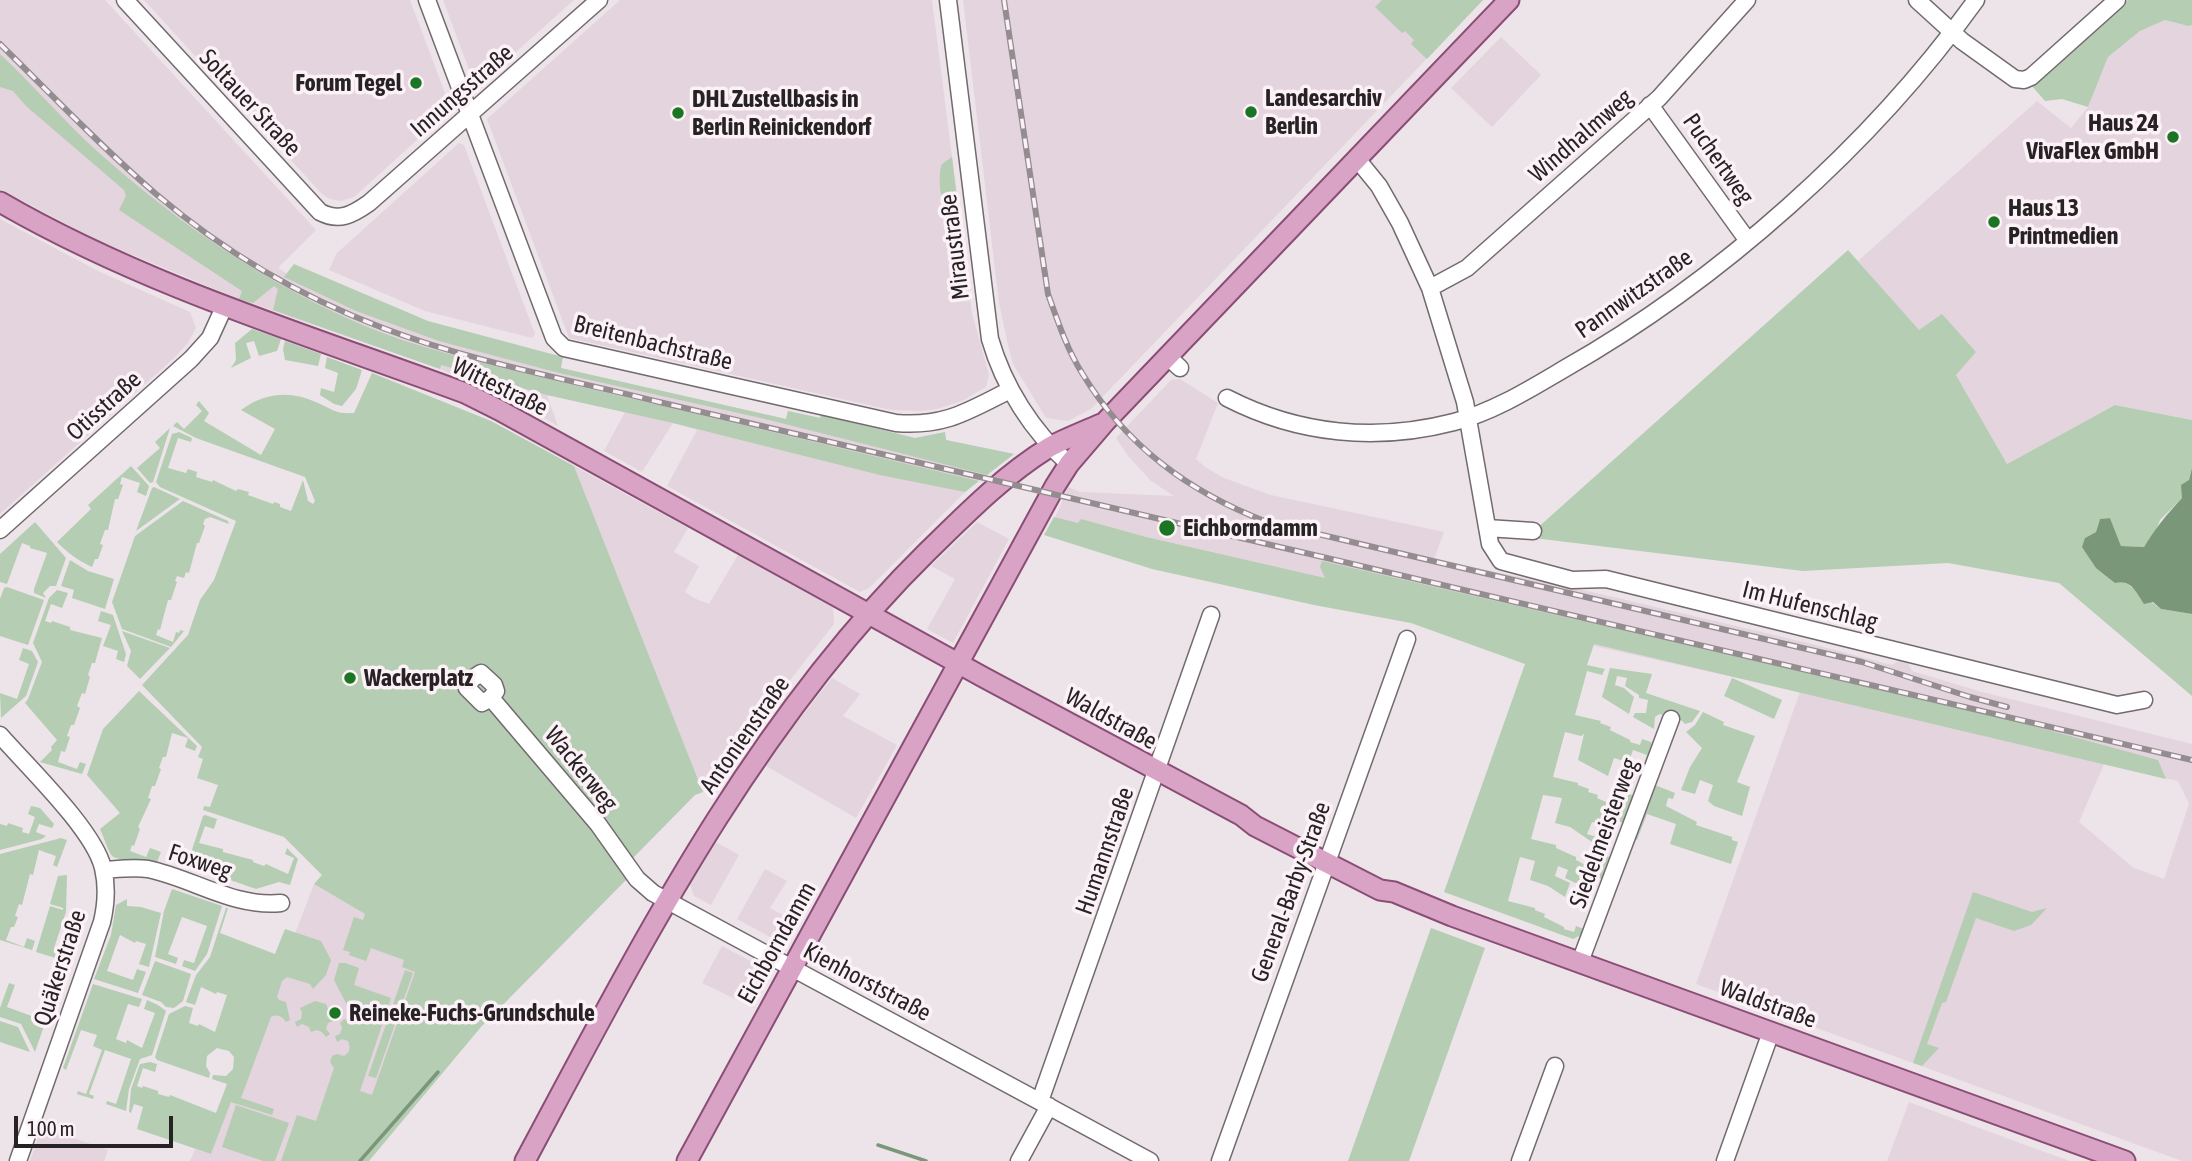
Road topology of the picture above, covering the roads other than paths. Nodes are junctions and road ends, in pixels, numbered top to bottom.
1 (125, 0) edge
2 (427, 0) edge
3 (599, 0) edge
4 (948, 0) edge
5 (1509, 0) edge
6 (1747, 0) edge
7 (1917, 0) edge
8 (1976, 0) edge
9 (2117, 0) edge
10 (1953, 33) junction
11 (1650, 106) junction
12 (470, 116) junction
13 (1357, 159) junction
14 (0, 202) edge
15 (353, 214) joint
16 (1748, 241) junction
17 (1430, 288) junction
18 (225, 305) junction
19 (1010, 390) junction
20 (1227, 398) dead end
21 (1468, 417) junction
22 (1105, 422) junction
23 (1050, 447) junction
24 (1069, 464) junction
25 (1487, 528) junction
26 (0, 530) edge
27 (1533, 531) dead end
28 (867, 614) junction
29 (1211, 615) dead end
30 (1407, 639) dead end
31 (957, 663) junction
32 (491, 698) dead end
33 (2144, 700) dead end
34 (1671, 719) dead end
35 (0, 736) edge
36 (1157, 772) junction
37 (1326, 859) junction
38 (104, 870) junction
39 (632, 872) joint
40 (666, 900) junction
41 (281, 903) dead end
42 (1580, 962) junction
43 (793, 967) junction
44 (1771, 1032) junction
45 (1555, 1066) dead end
46 (1044, 1104) junction
47 (18, 1161) edge
48 (525, 1161) edge
49 (687, 1161) edge
50 (1019, 1161) edge
51 (1150, 1161) edge
52 (1220, 1161) edge
53 (1520, 1161) edge
54 (1725, 1161) edge
55 (2125, 1161) edge

1 - 15 street, Soltauer Straße
2 - 12 street, Breitenbachstraße
3 - 12 street, Innungsstraße
4 - 19 street, Miraustraße
5 - 13 main road, Eichborndamm
6 - 11 street, Windhalmweg
7 - 10 street
8 - 10 street, Pannwitzstraße
9 - 10 street
10 - 16 street, Pannwitzstraße
11 - 16 street, Puchertweg
11 - 17 street, Windhalmweg
12 - 15 street, Innungsstraße
12 - 19 street, Breitenbachstraße
13 - 17 street, Im Hufenschlag
13 - 22 main road, Eichborndamm
14 - 18 main road, Wittestraße
16 - 21 street, Pannwitzstraße
17 - 21 street, Im Hufenschlag
18 - 26 street, Otisstraße
18 - 28 main road, Wittestraße
19 - 23 street, Miraustraße
20 - 21 street, Pannwitzstraße
21 - 25 street, Im Hufenschlag
22 - 23 main road, Antonienstraße
22 - 24 main road, Eichborndamm
23 - 24 street, Miraustraße
23 - 28 main road, Antonienstraße
24 - 31 main road, Eichborndamm
25 - 27 street
25 - 33 street, Im Hufenschlag
28 - 31 main road, Wittestraße
28 - 40 main road, Antonienstraße
29 - 36 street, Humannstraße
30 - 37 street, General-Barby-Straße
31 - 36 main road, Waldstraße
31 - 43 main road, Eichborndamm
32 - 39 street, Wackerweg
34 - 42 street, Siedelmeisterweg
35 - 38 street, Quäkerstraße
36 - 37 main road, Waldstraße
36 - 46 street, Humannstraße
37 - 42 main road, Waldstraße
37 - 52 street, General-Barby-Straße
38 - 41 street, Foxweg
38 - 47 street, Quäkerstraße
39 - 40 street, Kienhorststraße
40 - 43 street, Kienhorststraße
40 - 48 main road, Antonienstraße
42 - 44 main road, Waldstraße
43 - 46 street, Kienhorststraße
43 - 49 main road, Eichborndamm
44 - 54 street
44 - 55 main road, Waldstraße
45 - 53 street
46 - 50 street
46 - 51 street, Kienhorststraße

